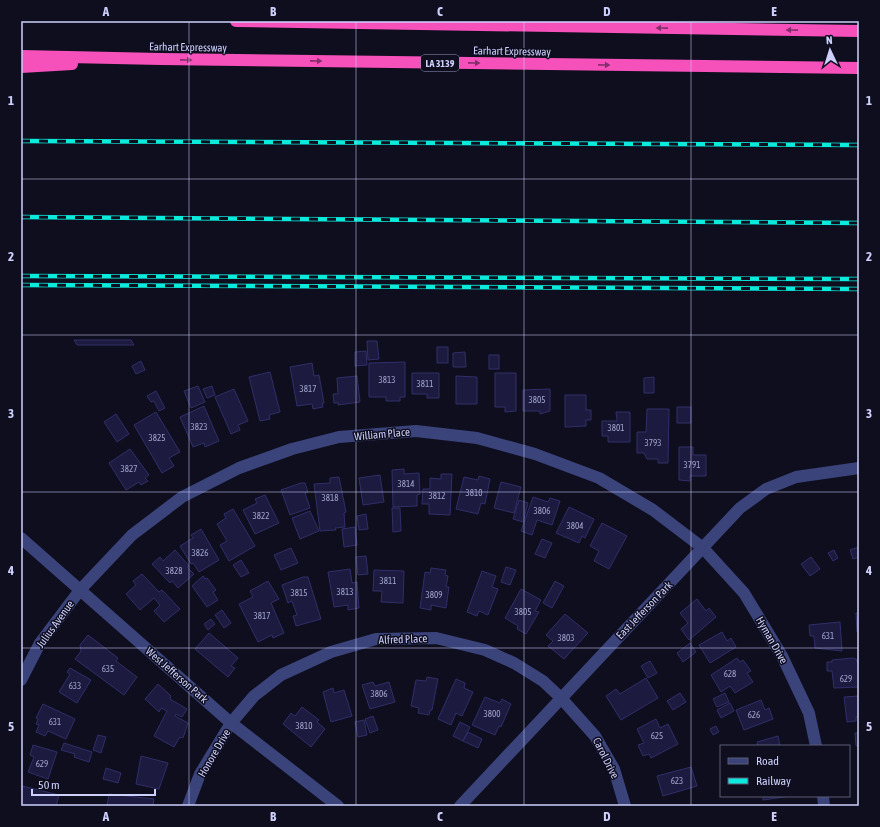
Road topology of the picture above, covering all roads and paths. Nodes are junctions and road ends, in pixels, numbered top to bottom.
1 (236, 21) edge
2 (367, 21) edge
3 (389, 24) junction
4 (859, 31) edge
5 (21, 56) edge
6 (161, 59) junction
7 (21, 67) edge
8 (859, 68) edge
9 (859, 468) edge
10 (21, 538) edge
11 (703, 548) junction
12 (80, 590) junction
13 (21, 680) edge
14 (561, 698) junction
15 (231, 723) junction
16 (816, 745) edge
17 (188, 806) edge
18 (338, 806) edge
19 (460, 806) edge
20 (625, 806) edge

1 - 3 highway
2 - 3 highway
4 -> 3 highway
5 - 6 highway, Earhart Expressway / LA 3139
6 - 7 highway
6 -> 8 highway, Earhart Expressway / LA 3139
9 - 11 street, East Jefferson Park
10 - 12 street, West Jefferson Park
11 - 12 street, William Place
11 - 14 street, East Jefferson Park
11 - 16 street, Hyman Drive
12 - 13 street, Julius Avenue
12 - 15 street, West Jefferson Park
14 - 15 street, Alfred Place
14 - 19 street, East Jefferson Park
14 - 20 street, Carol Drive
15 - 17 street, Honore Drive
15 - 18 street, West Jefferson Park

